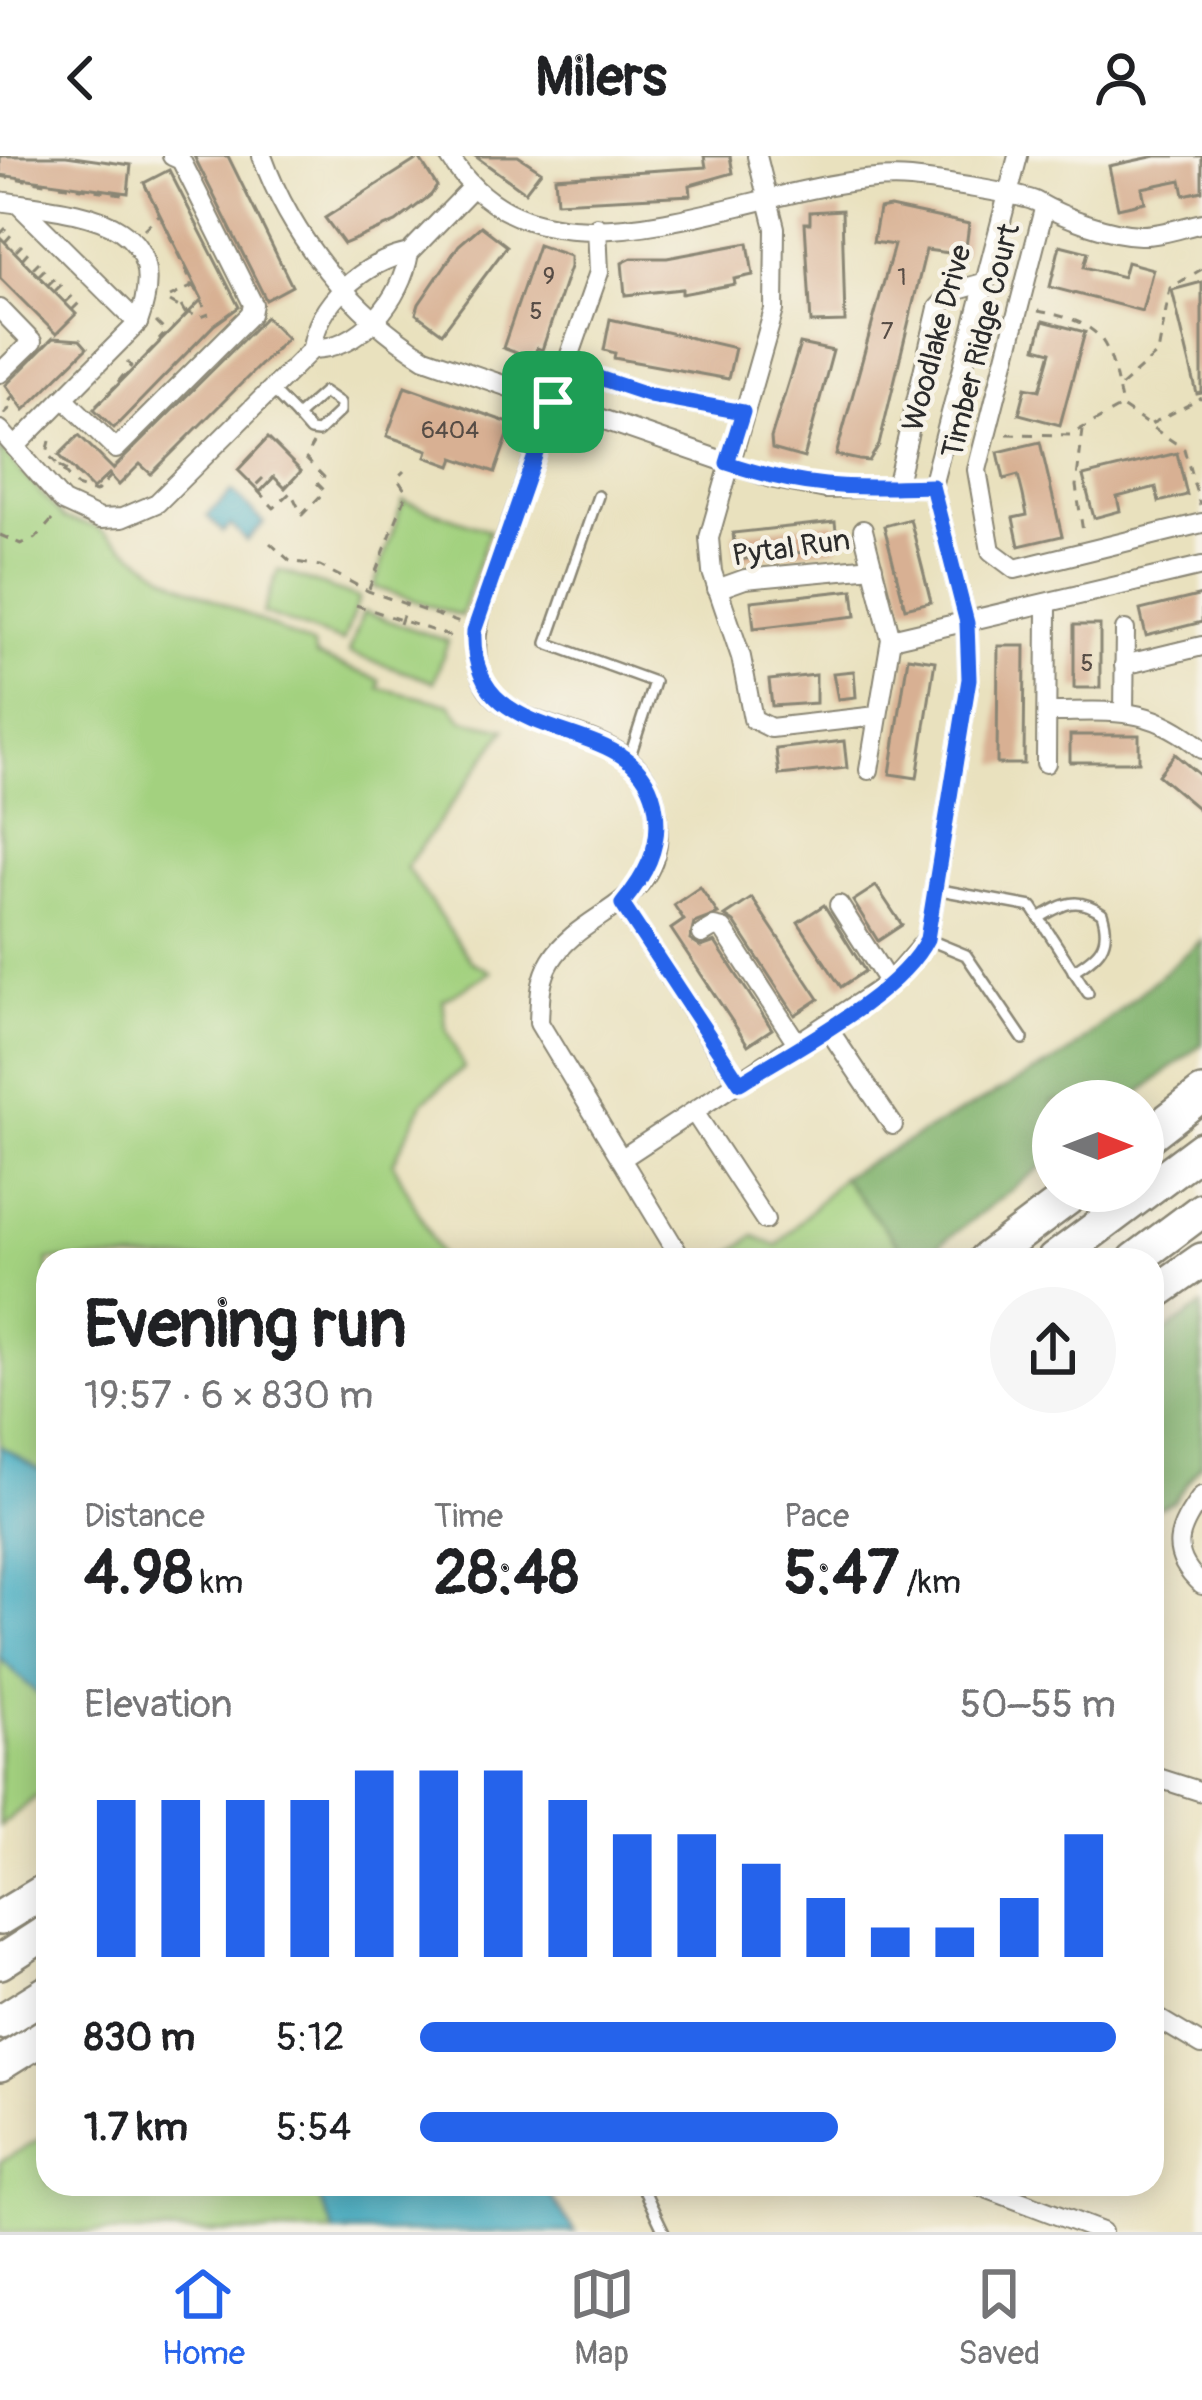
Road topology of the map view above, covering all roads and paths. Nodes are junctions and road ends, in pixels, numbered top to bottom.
1 (172, 156) edge
2 (262, 156) edge
3 (448, 156) edge
4 (757, 156) edge
5 (1018, 156) edge
6 (2, 176) edge
7 (64, 185) dead end
8 (93, 189) junction
9 (471, 189) junction
10 (40, 191) dead end
11 (116, 192) dead end
12 (149, 193) dead end
13 (1006, 196) junction
14 (98, 200) dead end
15 (770, 200) junction
16 (9, 203) edge
17 (1044, 209) junction
18 (159, 214) junction
19 (1202, 223) edge
20 (597, 227) junction
21 (5, 228) dead end
22 (142, 230) dead end
23 (12, 234) dead end
24 (1, 237) edge
25 (170, 237) dead end
26 (22, 245) dead end
27 (29, 251) dead end
28 (409, 253) junction
29 (180, 258) dead end
30 (40, 262) dead end
31 (46, 268) dead end
32 (1202, 269) edge
33 (55, 278) dead end
34 (192, 281) junction
35 (983, 283) junction
36 (62, 284) dead end
37 (48, 285) dead end
38 (341, 290) junction
39 (55, 292) dead end
40 (73, 295) dead end
41 (80, 302) dead end
42 (203, 304) dead end
43 (181, 306) junction
44 (1019, 307) junction
45 (0, 309) edge
46 (209, 314) dead end
47 (187, 316) dead end
48 (376, 321) junction
49 (147, 323) junction
50 (172, 330) dead end
51 (161, 341) junction
52 (312, 349) junction
53 (149, 353) dead end
54 (127, 362) dead end
55 (138, 364) dead end
56 (566, 367) junction
57 (0, 373) edge
58 (117, 385) junction
59 (272, 389) junction
60 (1119, 390) junction
61 (15, 394) dead end
62 (64, 398) junction
63 (1202, 398) edge
64 (553, 402) junction
65 (98, 404) dead end
66 (1122, 407) junction
67 (743, 412) junction
68 (297, 416) junction
69 (1, 423) edge
70 (1151, 424) junction
71 (988, 429) junction
72 (1083, 430) junction
73 (310, 431) junction
74 (50, 441) dead end
75 (15, 447) junction
76 (64, 461) dead end
77 (727, 463) junction
78 (58, 468) junction
79 (404, 471) dead end
80 (78, 475) junction
81 (111, 476) dead end
82 (263, 478) dead end
83 (89, 486) dead end
84 (932, 486) junction
85 (896, 487) junction
86 (598, 496) dead end
87 (66, 505) junction
88 (1202, 513) edge
89 (1202, 523) edge
90 (863, 530) dead end
91 (0, 535) edge
92 (270, 543) dead end
93 (296, 550) dead end
94 (1088, 551) junction
95 (288, 560) junction
96 (1202, 566) edge
97 (873, 567) junction
98 (717, 589) junction
99 (368, 591) junction
100 (409, 602) junction
101 (356, 605) dead end
102 (1047, 606) junction
103 (401, 622) junction
104 (460, 623) dead end
105 (967, 623) junction
106 (1125, 630) dead end
107 (455, 638) dead end
108 (891, 640) junction
109 (1202, 646) edge
110 (1124, 665) junction
111 (1047, 712) junction
112 (1124, 712) junction
113 (878, 716) junction
114 (1202, 749) edge
115 (628, 759) junction
116 (1046, 763) dead end
117 (868, 770) dead end
118 (935, 889) junction
119 (622, 904) junction
120 (838, 905) dead end
121 (1039, 918) junction
122 (702, 934) dead end
123 (927, 939) junction
124 (1073, 971) junction
125 (889, 983) junction
126 (1088, 993) dead end
127 (827, 1027) junction
128 (1023, 1039) dead end
129 (799, 1046) junction
130 (740, 1083) junction
131 (1202, 1094) edge
132 (694, 1112) junction
133 (1164, 1124) edge
134 (893, 1125) dead end
135 (1202, 1149) edge
136 (621, 1159) junction
137 (1202, 1210) edge
138 (1049, 1212) edge
139 (765, 1220) dead end
140 (675, 1248) edge
141 (1001, 1248) edge
142 (1070, 1248) edge
143 (1151, 1248) edge
144 (1202, 1260) edge
145 (1164, 1287) edge
146 (1202, 1496) edge
147 (1202, 1585) edge
148 (1164, 1780) edge
149 (1202, 1792) edge
150 (36, 1896) edge
151 (0, 1918) edge
152 (36, 1939) edge
153 (0, 1962) edge
154 (36, 1999) edge
155 (0, 2021) edge
156 (1164, 2022) edge
157 (36, 2042) edge
158 (1202, 2044) edge
159 (0, 2064) edge
160 (647, 2196) edge
161 (1007, 2196) edge
162 (664, 2232) edge
163 (1102, 2232) edge

1 - 62 street
2 - 38 street
3 - 9 street
4 - 15 street
5 - 13 street, Woodlake Drive
6 - 10 path
7 - 8 path
8 - 11 path
8 - 14 path
9 - 20 street
9 - 28 street
12 - 18 path
13 - 15 street
13 - 17 street
13 - 35 street, Woodlake Drive
15 - 20 street
15 - 67 street
16 - 49 street
16 - 49 street
17 - 19 street
17 - 44 street, Timber Ridge Court
18 - 22 path
18 - 25 path
20 - 56 street
21 - 24 path
23 - 24 path
26 - 27 path
28 - 38 street
28 - 48 street
29 - 34 path
30 - 31 path
32 - 60 path
33 - 37 path
34 - 42 path
34 - 43 path
35 - 84 street, Woodlake Drive
35 - 85 street
36 - 39 path
38 - 48 street
38 - 52 street
40 - 41 path
43 - 46 path
43 - 47 path
44 - 60 path
44 - 71 street, Timber Ridge Court
45 - 57 street
48 - 52 street
48 - 64 street
49 - 51 path
49 - 62 street
50 - 51 path
51 - 53 path
52 - 59 street
54 - 58 path
55 - 58 path
56 - 64 street
56 - 67 street
58 - 65 path
59 - 68 lane
59 - 87 street
60 - 66 path
61 - 69 path
62 - 75 street
63 - 70 path
64 - 77 street
64 - 115 street
66 - 70 path
66 - 72 path
67 - 77 street
68 - 73 lane
68 - 73 lane
69 - 75 street
70 - 88 path
71 - 72 path
71 - 94 street, Timber Ridge Court
72 - 94 path
73 - 82 path
74 - 78 path
75 - 87 street
76 - 80 path
77 - 85 street
77 - 98 street
78 - 80 path
78 - 81 path
79 - 99 path
80 - 83 path
84 - 85 street
84 - 105 street, Woodlake Drive
86 - 115 lane
87 - 91 path
89 - 94 street, Timber Ridge Court
90 - 97 street
92 - 95 path
93 - 95 path
95 - 99 path
96 - 102 street
97 - 98 street, Pytal Run
97 - 108 street
98 - 113 street
99 - 100 path
100 - 103 path
100 - 104 path
101 - 103 path
102 - 105 street
102 - 111 street
103 - 107 path
105 - 108 street
105 - 118 street, Woodlake Drive
106 - 110 street
108 - 113 street
109 - 110 street
110 - 112 street
111 - 112 street
111 - 116 street
112 - 114 street
113 - 117 street
115 - 119 street
118 - 121 lane
118 - 123 street, Woodlake Drive
119 - 130 street
119 - 136 street
120 - 125 street
121 - 124 lane
121 - 124 lane
122 - 129 street
123 - 125 street
123 - 128 lane
124 - 126 lane
125 - 127 street
127 - 129 street
127 - 134 street
129 - 130 street
130 - 132 street
131 - 133 highway
132 - 136 street
132 - 139 street
135 - 142 highway
136 - 140 street
137 - 143 highway
138 - 141 highway
144 - 145 highway
146 - 147 street
148 - 149 street
150 - 151 highway
152 - 153 highway
154 - 155 highway
156 - 158 street
157 - 159 highway
160 - 162 lane
161 - 163 street

